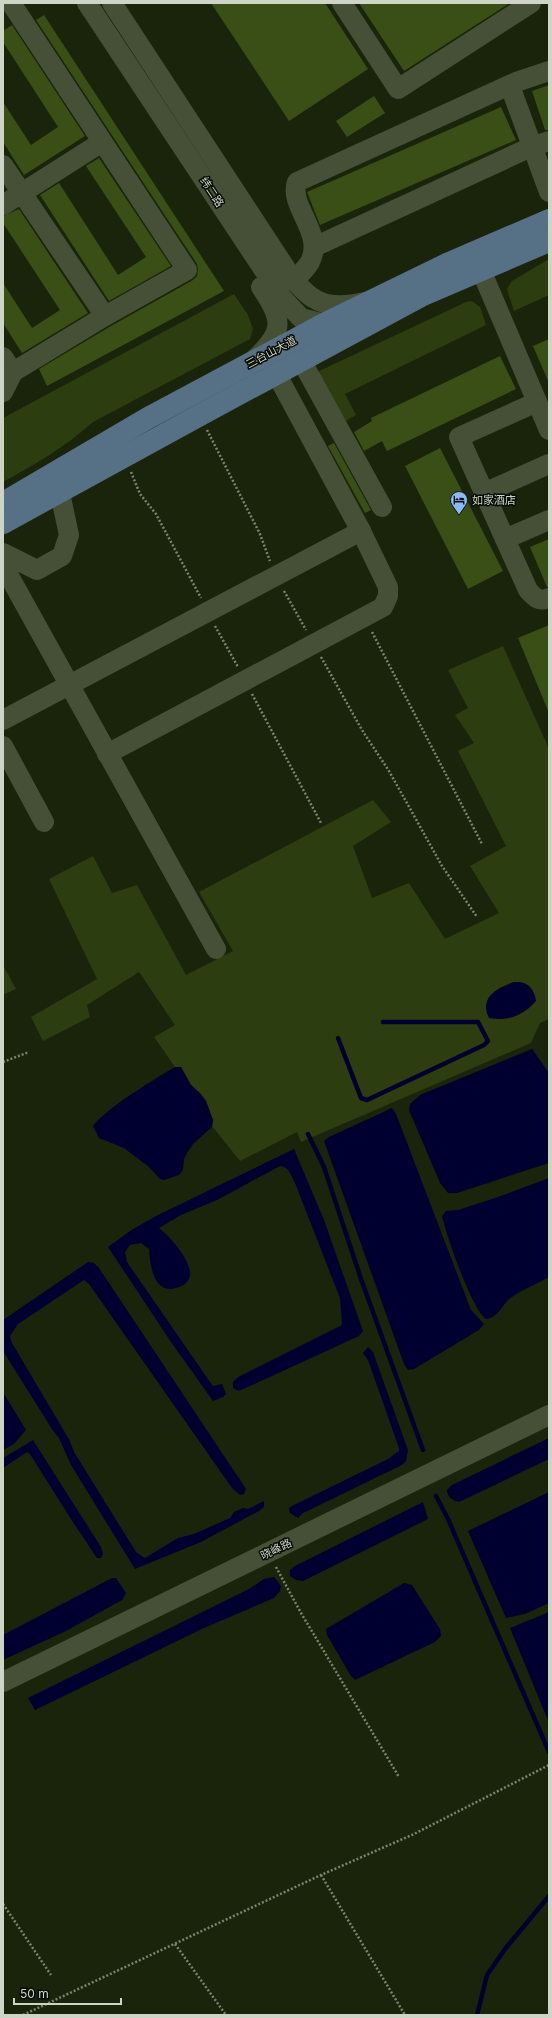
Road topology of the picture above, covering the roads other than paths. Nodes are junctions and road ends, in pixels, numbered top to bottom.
1 (10, 3) edge
2 (87, 3) edge
3 (112, 3) edge
4 (342, 3) edge
5 (531, 3) edge
6 (3, 7) edge
7 (549, 71) edge
8 (510, 86) junction
9 (102, 142) junction
10 (540, 144) edge
11 (184, 150) junction
12 (3, 164) edge
13 (549, 192) edge
14 (22, 193) junction
15 (3, 205) edge
16 (549, 220) edge
17 (549, 241) edge
18 (314, 247) junction
19 (477, 261) junction
20 (294, 281) junction
21 (374, 300) junction
22 (105, 316) junction
23 (370, 323) junction
24 (324, 324) junction
25 (301, 360) junction
26 (8, 364) edge
27 (263, 365) junction
28 (3, 392) edge
29 (537, 402) junction
30 (549, 430) edge
31 (549, 464) edge
32 (60, 493) junction
33 (484, 494) junction
34 (3, 503) edge
35 (382, 507) dead end
36 (549, 520) edge
37 (3, 523) edge
38 (361, 531) junction
39 (505, 540) junction
40 (3, 553) edge
41 (3, 565) edge
42 (549, 598) edge
43 (69, 684) junction
44 (3, 720) edge
45 (3, 746) edge
46 (107, 754) junction
47 (44, 822) dead end
48 (216, 949) dead end
49 (549, 1415) edge
50 (3, 1682) edge

1 - 6 street
1 - 9 street
2 - 11 street, 纬二路
3 - 20 street, 纬二路
4 - 5 street
7 - 8 street
8 - 10 street
8 - 18 street
9 - 14 street
9 - 22 street
10 - 13 street
10 - 18 street
11 - 24 street, 纬二路
11 - 27 street
12 - 14 street
14 - 15 street
14 - 22 street
16 - 19 main road, 三台山大道
17 - 19 main road, 三台山大道
18 - 20 street
19 - 21 main road, 三台山大道
19 - 23 main road, 三台山大道
19 - 29 street
20 - 21 street, 纬二路
21 - 24 main road, 三台山大道
22 - 26 street
23 - 24 street, 纬二路
23 - 25 main road, 三台山大道
24 - 27 main road, 三台山大道
25 - 27 main road, 三台山大道
25 - 35 street
26 - 28 street
27 - 32 main road, 三台山大道
27 - 34 main road, 三台山大道
27 - 38 street
29 - 30 street
29 - 33 street
31 - 33 street
32 - 37 main road, 三台山大道
32 - 40 street
33 - 39 street
36 - 39 street
38 - 43 street
38 - 46 street
39 - 42 street
41 - 43 street
43 - 44 street
43 - 46 street
45 - 47 street
46 - 48 street
49 - 50 street, 晓峰路

